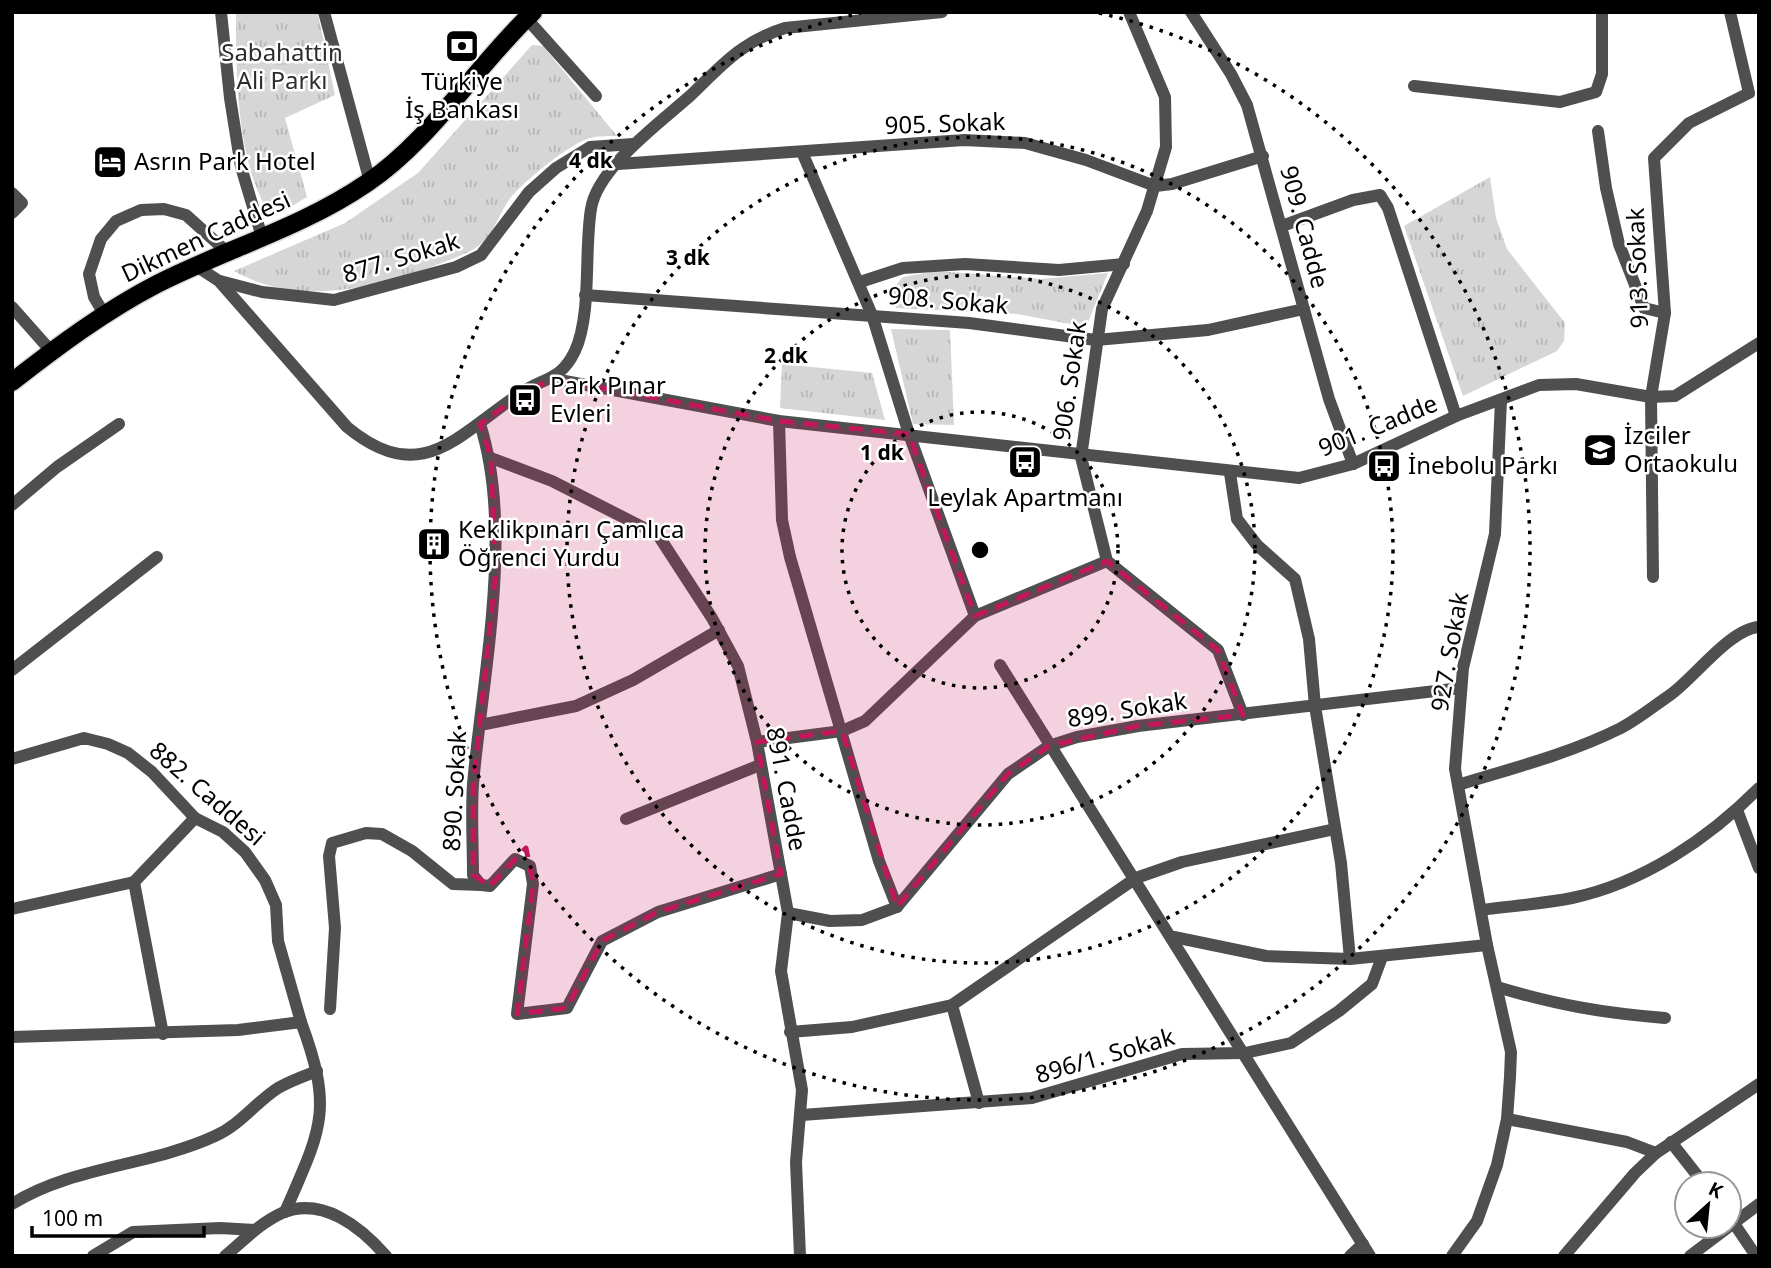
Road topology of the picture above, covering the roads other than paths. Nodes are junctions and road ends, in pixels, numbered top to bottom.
1 (221, 12) edge
2 (324, 12) edge
3 (942, 12) edge
4 (1129, 12) edge
5 (1191, 12) edge
6 (1602, 12) edge
7 (1730, 12) edge
8 (530, 15) edge
9 (1414, 86) dead end
10 (1754, 89) edge
11 (596, 96) dead end
12 (1598, 131) dead end
13 (633, 144) junction
14 (802, 152) junction
15 (1263, 156) junction
16 (618, 164) junction
17 (370, 182) junction
18 (1155, 186) junction
19 (12, 193) edge
20 (12, 213) edge
21 (1282, 226) junction
22 (262, 237) junction
23 (227, 253) junction
24 (1124, 264) junction
25 (196, 266) junction
26 (219, 281) junction
27 (860, 282) junction
28 (586, 295) junction
29 (12, 307) edge
30 (1304, 309) junction
31 (1665, 313) junction
32 (104, 314) junction
33 (872, 315) junction
34 (1096, 340) junction
35 (1759, 343) edge
36 (51, 351) junction
37 (554, 379) junction
38 (12, 382) edge
39 (1651, 397) junction
40 (1501, 400) junction
41 (1457, 416) junction
42 (779, 421) junction
43 (118, 424) dead end
44 (480, 424) junction
45 (909, 434) junction
46 (491, 457) junction
47 (1081, 457) junction
48 (1353, 464) junction
49 (1230, 473) junction
50 (12, 505) edge
51 (157, 557) dead end
52 (1107, 561) junction
53 (1653, 577) dead end
54 (975, 616) junction
55 (1759, 626) edge
56 (719, 630) junction
57 (1000, 665) dead end
58 (12, 670) edge
59 (1461, 688) junction
60 (1315, 706) junction
61 (1243, 715) junction
62 (480, 725) junction
63 (842, 731) junction
64 (757, 742) junction
65 (1049, 746) junction
66 (12, 759) edge
67 (760, 765) junction
68 (1458, 785) junction
69 (1759, 788) edge
70 (1737, 810) junction
71 (195, 818) junction
72 (626, 819) dead end
73 (1335, 829) junction
74 (1759, 869) edge
75 (781, 874) junction
76 (1136, 878) junction
77 (134, 882) junction
78 (481, 885) junction
79 (897, 907) junction
80 (12, 909) edge
81 (1481, 910) junction
82 (788, 913) junction
83 (1174, 937) junction
84 (1487, 945) junction
85 (1382, 957) junction
86 (1350, 959) junction
87 (1497, 986) junction
88 (952, 1005) junction
89 (330, 1009) dead end
90 (1665, 1018) dead end
91 (301, 1023) junction
92 (790, 1032) junction
93 (163, 1034) junction
94 (12, 1037) edge
95 (1245, 1053) junction
96 (317, 1071) junction
97 (1759, 1084) edge
98 (979, 1103) junction
99 (802, 1115) junction
100 (1507, 1119) junction
101 (1671, 1142) junction
102 (1656, 1153) junction
103 (1693, 1170) edge
104 (12, 1204) edge
105 (1759, 1204) edge
106 (285, 1212) junction
107 (1743, 1213) edge
108 (255, 1230) junction
109 (1743, 1236) edge
110 (1709, 1240) edge
111 (1367, 1250) edge
112 (93, 1256) edge
113 (225, 1256) edge
114 (386, 1256) edge
115 (800, 1256) edge
116 (1350, 1256) edge
117 (1452, 1256) edge
118 (1564, 1256) edge
119 (1690, 1256) edge
120 (1756, 1256) edge

1 - 22 street
2 - 17 street
3 - 13 street
4 - 18 street, 906. Sokak
5 - 15 street, 909. Cadde
6 - 9 street
7 - 10 street, 913. Sokak
8 - 11 street
8 - 17 main road, Dikmen Caddesi
10 - 31 street, 913. Sokak
12 - 31 street
13 - 16 street
13 - 26 street, 877. Sokak
14 - 16 street, 905. Sokak
14 - 18 street, 905. Sokak
14 - 27 street
15 - 18 street
15 - 21 street, 909. Cadde
16 - 28 street
17 - 22 main road, Dikmen Caddesi
18 - 24 street, 906. Sokak
19 - 20 street
21 - 30 street, 909. Cadde
21 - 41 street
22 - 23 main road, Dikmen Caddesi
23 - 25 main road, Dikmen Caddesi
23 - 32 street
24 - 27 street
24 - 34 street, 906. Sokak
25 - 26 street
25 - 32 main road, Dikmen Caddesi
26 - 44 street
27 - 33 street
28 - 33 street, 908. Sokak
28 - 37 street
29 - 36 street
30 - 34 street, 908. Sokak
30 - 48 street, 909. Cadde
31 - 39 street, 913. Sokak
32 - 36 main road, Dikmen Caddesi
33 - 34 street, 908. Sokak
33 - 45 street
34 - 47 street, 906. Sokak
35 - 39 street, 901. Cadde
36 - 38 main road, Dikmen Caddesi
37 - 42 street, 901. Cadde
37 - 44 street
39 - 40 street, 901. Cadde
39 - 53 street, 913. Sokak
40 - 41 street, 901. Cadde
40 - 59 street, 927. Sokak
41 - 48 street, 901. Cadde
42 - 45 street, 901. Cadde
42 - 63 street
43 - 50 street
44 - 46 street, 890. Sokak
45 - 47 street, 901. Cadde
45 - 54 street
46 - 56 street, 891. Cadde
46 - 62 street, 890. Sokak
47 - 49 street, 901. Cadde
47 - 52 street, 906. Sokak
48 - 49 street, 901. Cadde
49 - 60 street
51 - 58 street
52 - 54 street
52 - 61 street
54 - 63 street
55 - 68 street
56 - 62 street
56 - 64 street, 891. Cadde
57 - 65 street
59 - 60 street, 899. Sokak
59 - 68 street, 927. Sokak
60 - 61 street, 899. Sokak
60 - 73 street
61 - 65 street, 899. Sokak
62 - 78 street, 890. Sokak
63 - 64 street
63 - 79 street
64 - 67 street, 891. Cadde
65 - 76 street
65 - 79 street, 899. Sokak
66 - 71 street, 882. Caddesi
67 - 72 street
67 - 75 street, 891. Cadde
68 - 81 street, 927. Sokak
69 - 70 street
70 - 74 street
70 - 81 street
71 - 77 street
71 - 91 street, 882. Caddesi
73 - 76 street
73 - 86 street
75 - 78 street, 890. Sokak
75 - 82 street, 891. Cadde
76 - 83 street
76 - 88 street
77 - 80 street
77 - 93 street
78 - 89 street
79 - 82 street, 899. Sokak
81 - 84 street, 927. Sokak
82 - 92 street, 891. Cadde
83 - 86 street
83 - 95 street
84 - 85 street
84 - 87 street, 927. Sokak
85 - 86 street
85 - 95 street, 896/1. Sokak
87 - 90 street
87 - 100 street, 927. Sokak
88 - 92 street
88 - 98 street
91 - 93 street
91 - 96 street, 882. Caddesi
92 - 99 street, 891. Cadde
93 - 94 street
95 - 98 street, 896/1. Sokak
95 - 111 street
96 - 104 street
96 - 106 street, 882. Caddesi
97 - 101 street
98 - 99 street, 896/1. Sokak
99 - 115 street, 891. Cadde
100 - 102 street
100 - 117 street, 927. Sokak
101 - 102 street
101 - 103 street
102 - 118 street
105 - 107 street
106 - 108 street
106 - 114 street
108 - 112 street
108 - 113 street
109 - 120 street
110 - 119 street
111 - 116 street

